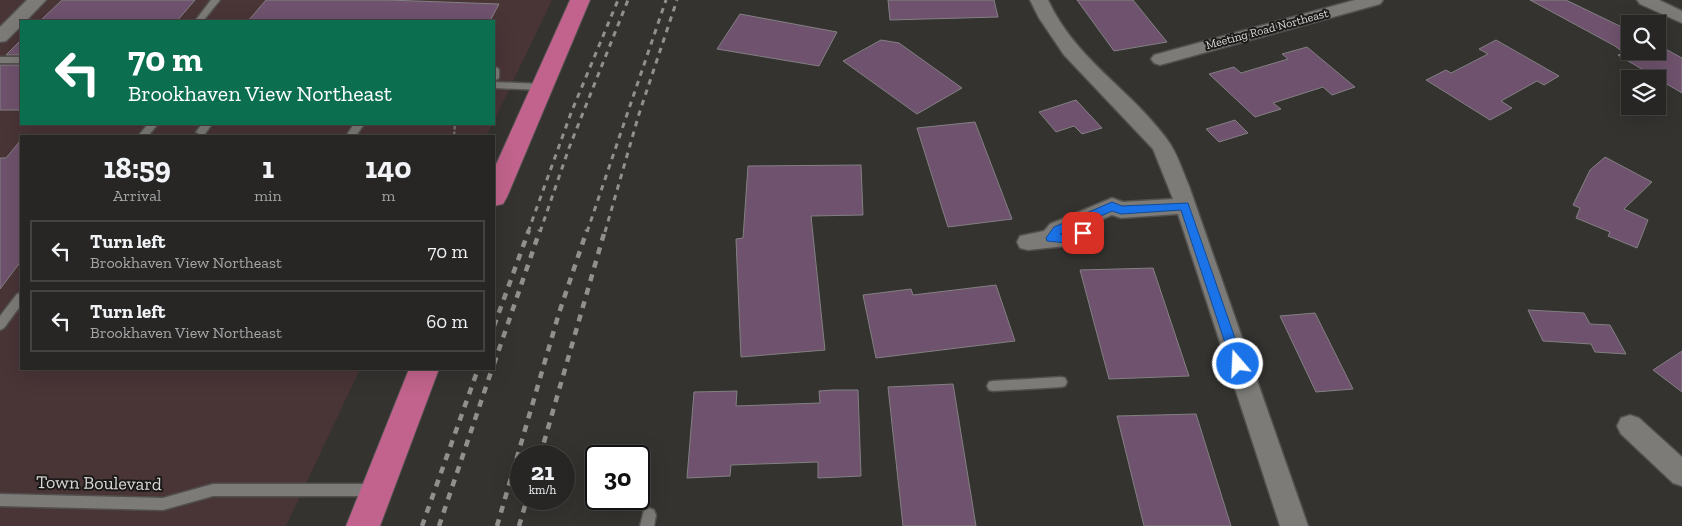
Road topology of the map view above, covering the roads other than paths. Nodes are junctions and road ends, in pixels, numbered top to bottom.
1 (37, 0) edge
2 (216, 0) edge
3 (580, 0) edge
4 (1039, 0) edge
5 (1374, 0) edge
6 (1646, 0) edge
7 (1334, 5) edge
8 (1682, 18) edge
9 (200, 20) edge
10 (0, 37) edge
11 (1160, 59) dead end
12 (0, 60) edge
13 (20, 60) edge
14 (495, 85) edge
15 (542, 87) junction
16 (152, 125) edge
17 (144, 135) edge
18 (500, 165) edge
19 (495, 192) edge
20 (1185, 206) junction
21 (1028, 242) dead end
22 (20, 298) edge
23 (0, 325) edge
24 (424, 370) edge
25 (1061, 382) dead end
26 (992, 386) dead end
27 (1630, 426) dead end
28 (1682, 474) edge
29 (376, 490) junction
30 (0, 500) edge
31 (363, 526) edge
32 (1294, 526) edge

1 - 10 street
2 - 9 lane
3 - 15 highway
4 - 20 street
5 - 7 street, Meeting Road Northeast
6 - 8 street
7 - 11 street, Meeting Road Northeast
12 - 13 lane
14 - 15 lane
15 - 18 highway
16 - 17 lane
18 - 19 highway
20 - 21 street
20 - 32 street
22 - 23 lane
24 - 29 highway
25 - 26 lane
27 - 28 street
29 - 30 lane, Town Boulevard
29 - 31 highway

